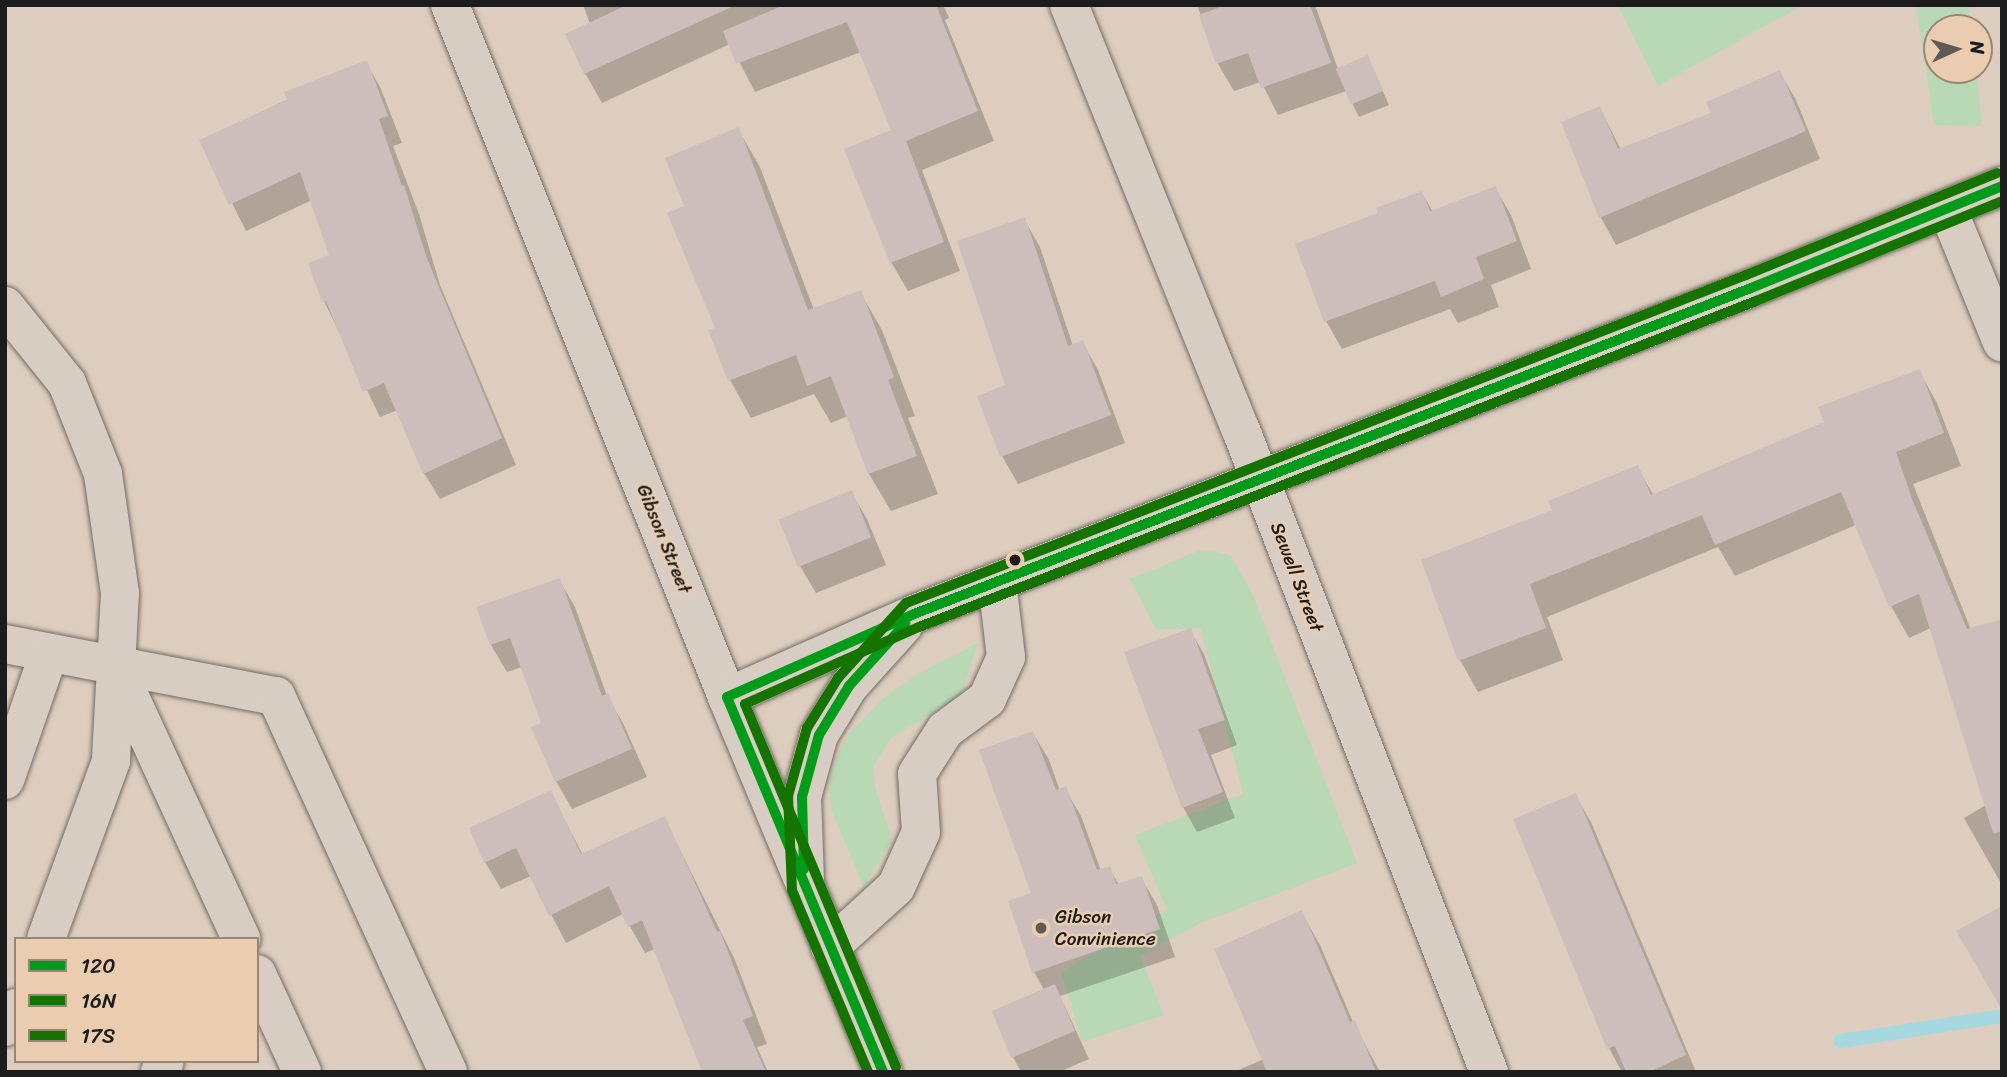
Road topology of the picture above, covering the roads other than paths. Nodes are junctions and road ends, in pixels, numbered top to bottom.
1 (450, 5) edge
2 (1069, 5) edge
3 (2002, 186) edge
4 (1948, 210) junction
5 (5, 306) edge
6 (2002, 342) edge
7 (1258, 478) junction
8 (997, 582) junction
9 (914, 614) junction
10 (5, 644) edge
11 (49, 653) junction
12 (116, 666) junction
13 (727, 697) junction
14 (5, 780) edge
15 (805, 886) junction
16 (231, 932) edge
17 (47, 937) edge
18 (830, 947) junction
19 (259, 978) edge
20 (14, 1011) edge
21 (5, 1027) edge
22 (302, 1072) edge
23 (448, 1072) edge
24 (883, 1072) edge
25 (1489, 1072) edge

1 - 13 street, Gibson Street
2 - 7 street, Sewell Street
3 - 4 street
4 - 6 street
4 - 7 street
5 - 12 street
7 - 8 street
7 - 25 street, Sewell Street
8 - 9 street
8 - 18 street
9 - 13 street
9 - 15 street
10 - 11 street
11 - 12 street
11 - 14 street
12 - 16 street
12 - 17 street
12 - 23 street
13 - 15 street, Gibson Street
15 - 18 street, Gibson Street
18 - 24 street, Gibson Street
19 - 22 street
20 - 21 street

